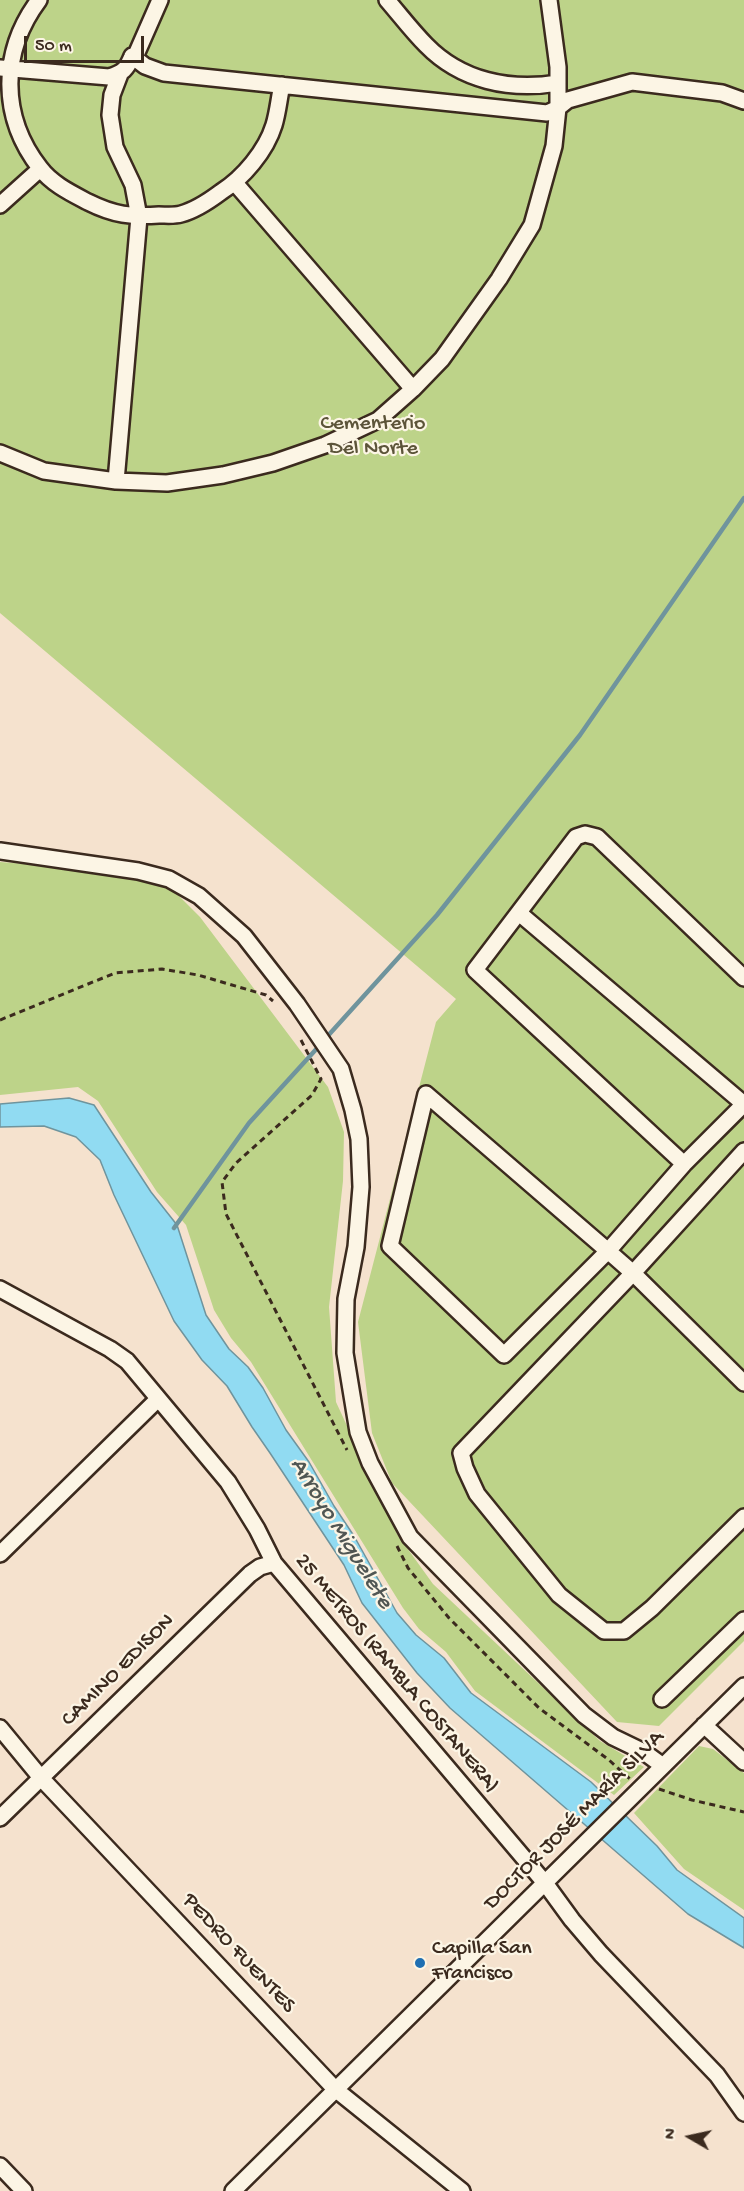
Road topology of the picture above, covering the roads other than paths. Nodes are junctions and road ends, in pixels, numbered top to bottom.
1 (39, 0) edge
2 (160, 0) edge
3 (387, 0) edge
4 (549, 0) edge
5 (132, 56) junction
6 (5, 68) edge
7 (120, 74) junction
8 (558, 83) junction
9 (282, 85) junction
10 (744, 101) edge
11 (558, 108) junction
12 (40, 169) junction
13 (235, 183) junction
14 (0, 205) edge
15 (139, 217) junction
16 (413, 389) junction
17 (0, 453) edge
18 (116, 481) junction
19 (0, 851) edge
20 (519, 913) junction
21 (744, 978) edge
22 (744, 1104) edge
23 (744, 1151) edge
24 (684, 1164) junction
25 (608, 1251) junction
26 (633, 1273) junction
27 (0, 1289) edge
28 (744, 1383) edge
29 (158, 1399) junction
30 (744, 1516) edge
31 (0, 1554) edge
32 (274, 1563) junction
33 (744, 1620) edge
34 (744, 1686) edge
35 (662, 1699) dead end
36 (704, 1725) junction
37 (0, 1728) edge
38 (744, 1762) edge
39 (663, 1766) junction
40 (42, 1779) junction
41 (0, 1818) edge
42 (544, 1883) junction
43 (335, 2089) junction
44 (744, 2113) edge
45 (0, 2166) edge
46 (24, 2191) edge
47 (233, 2191) edge
48 (462, 2191) edge

1 - 6 street
2 - 5 street
3 - 8 street
4 - 8 street
5 - 7 street
5 - 9 street
6 - 7 street
6 - 12 street
7 - 15 street
8 - 11 street
9 - 11 street
9 - 13 street
10 - 11 street
11 - 16 street
12 - 14 street
12 - 15 street
13 - 15 street
13 - 16 street
15 - 18 street
16 - 18 street
17 - 18 street
19 - 39 street
20 - 21 street
20 - 22 street
20 - 24 street
22 - 24 street
23 - 26 street
24 - 25 street
25 - 25 street
25 - 26 street
26 - 28 street
26 - 30 street
27 - 29 street, 25 METROS (RAMBLA COSTANERA)
29 - 31 street
29 - 32 street, 25 METROS (RAMBLA COSTANERA)
32 - 40 street, CAMINO EDISON
32 - 42 street, 25 METROS (RAMBLA COSTANERA)
33 - 35 street
34 - 36 street, DOCTOR JOSÉ MARÍA SILVA
36 - 38 street
36 - 39 street, DOCTOR JOSÉ MARÍA SILVA
37 - 40 street, PEDRO FUENTES
39 - 42 street, DOCTOR JOSÉ MARÍA SILVA
40 - 41 street, CAMINO EDISON
40 - 43 street, PEDRO FUENTES
42 - 43 street, DOCTOR JOSÉ MARÍA SILVA
42 - 44 street, 25 METROS (RAMBLA COSTANERA)
43 - 47 street, DOCTOR JOSÉ MARÍA SILVA
43 - 48 street, PEDRO FUENTES
45 - 46 street

